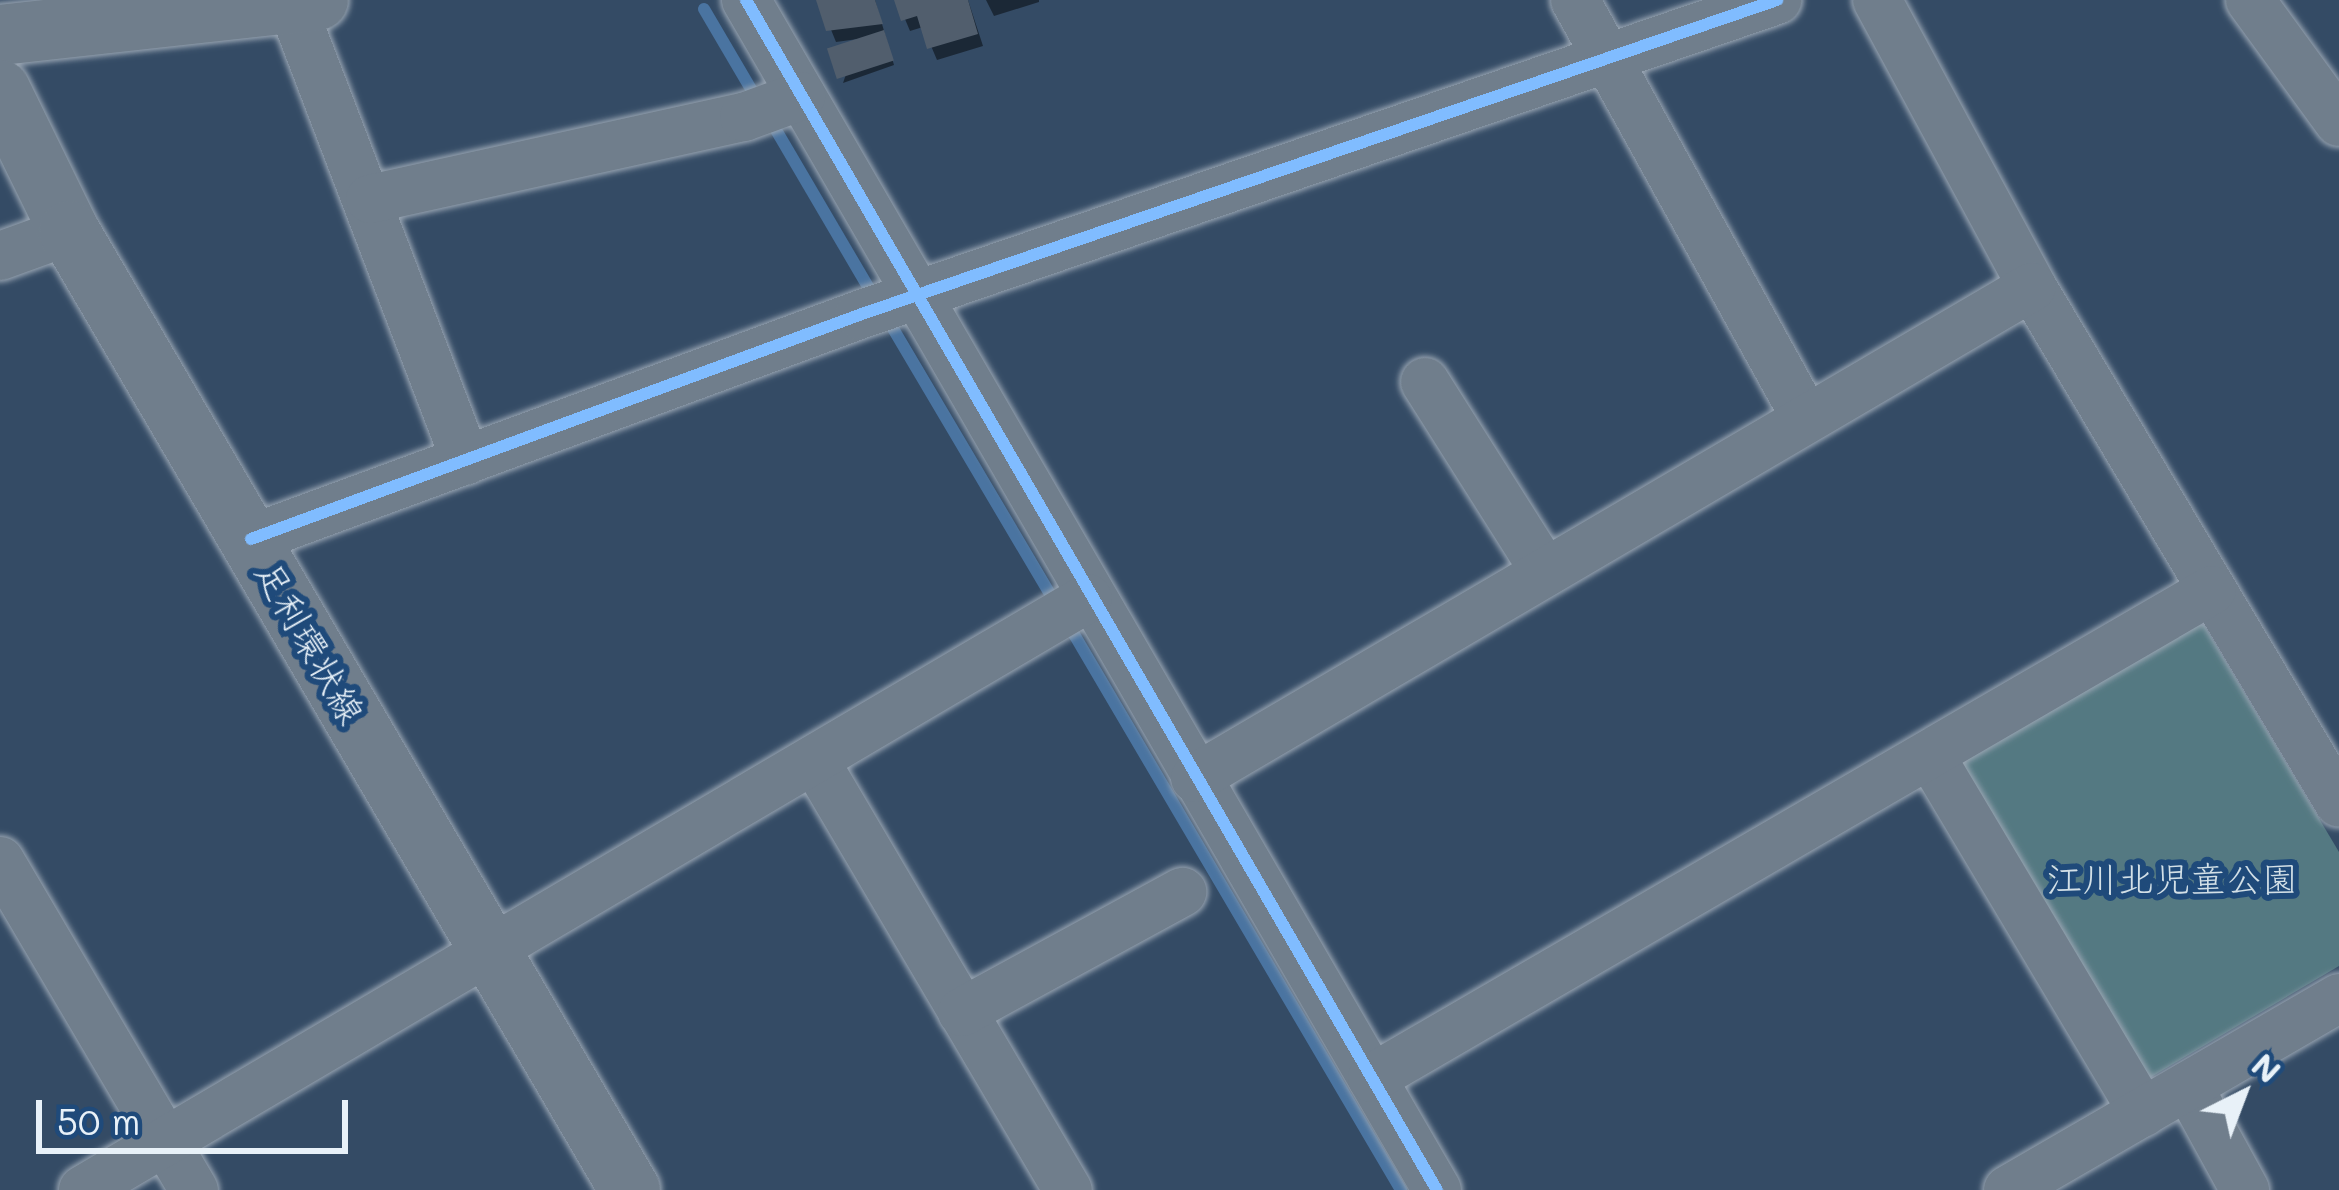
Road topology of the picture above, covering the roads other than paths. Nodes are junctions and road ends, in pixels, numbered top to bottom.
1 (746, 0) edge
2 (1575, 0) edge
3 (1777, 0) edge
4 (1877, 0) edge
5 (2250, 0) edge
6 (305, 2) edge
7 (22, 23) edge
8 (1607, 63) junction
9 (0, 90) edge
10 (774, 107) junction
11 (2339, 122) edge
12 (370, 199) junction
13 (69, 231) junction
14 (0, 256) edge
15 (2032, 287) junction
16 (892, 307) junction
17 (1426, 382) dead end
18 (1804, 413) junction
19 (466, 461) junction
20 (251, 539) junction
21 (1544, 570) junction
22 (2212, 590) junction
23 (1069, 609) junction
24 (1930, 755) junction
25 (815, 761) junction
26 (1195, 778) junction
27 (2339, 803) edge
28 (0, 861) edge
29 (1182, 892) dead end
30 (490, 953) junction
31 (2339, 998) edge
32 (962, 1012) junction
33 (1372, 1078) junction
34 (2188, 1086) junction
35 (2143, 1112) junction
36 (165, 1141) junction
37 (83, 1190) edge
38 (194, 1190) edge
39 (630, 1190) edge
40 (1068, 1190) edge
41 (1438, 1190) edge
42 (2008, 1190) edge
43 (2245, 1190) edge

1 - 10 street
2 - 8 street
3 - 8 street
4 - 15 street
5 - 11 street
6 - 7 main road
6 - 12 street
8 - 16 street
8 - 18 street
9 - 13 main road, 足利環状線
10 - 12 street
10 - 16 street
12 - 19 street
13 - 14 street
13 - 20 main road, 足利環状線
15 - 18 street
15 - 22 street
16 - 19 street
16 - 23 street
17 - 21 street
18 - 21 street
19 - 20 street
20 - 30 main road, 足利環状線
21 - 26 street
22 - 24 street
22 - 27 street
23 - 25 street
23 - 26 street
24 - 33 street
24 - 35 street
25 - 30 street
25 - 32 street
26 - 33 street
28 - 36 street
29 - 32 street
30 - 36 street
30 - 39 main road, 足利環状線
31 - 34 street
32 - 40 street
33 - 41 street
34 - 35 street
34 - 43 street
35 - 42 street
36 - 37 street
36 - 38 street

